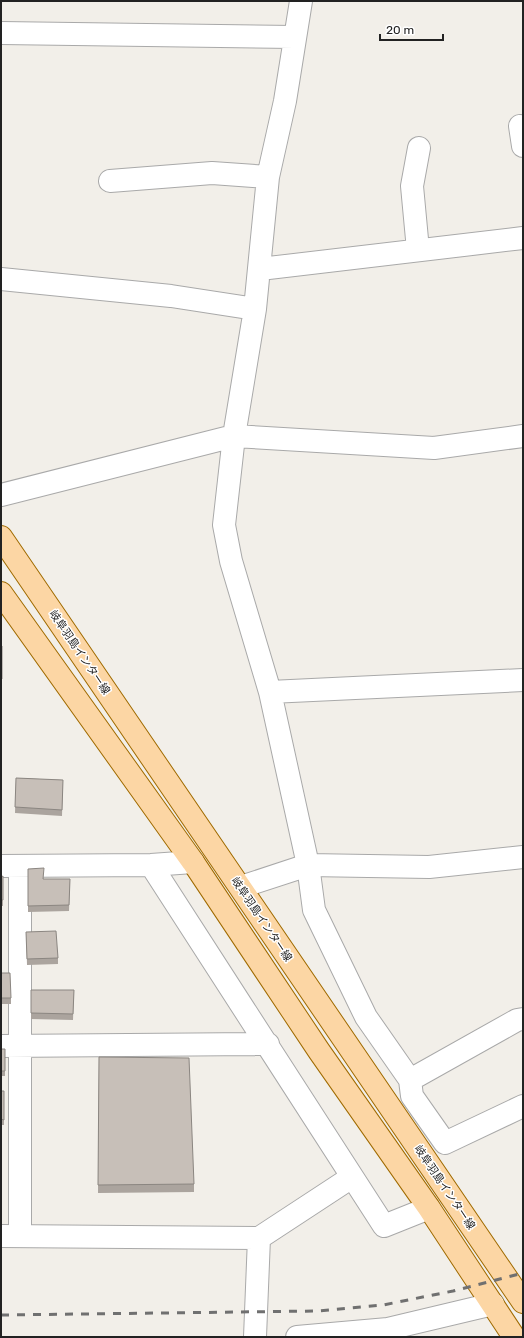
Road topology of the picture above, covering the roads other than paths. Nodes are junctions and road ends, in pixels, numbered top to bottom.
1 (301, 1) edge
2 (1, 33) edge
3 (294, 36) junction
4 (418, 148) dead end
5 (268, 177) junction
6 (110, 181) dead end
7 (523, 238) edge
8 (418, 250) junction
9 (260, 269) junction
10 (1, 279) edge
11 (255, 309) junction
12 (234, 436) junction
13 (523, 436) edge
14 (1, 495) edge
15 (1, 537) edge
16 (1, 593) edge
17 (523, 680) edge
18 (270, 692) junction
19 (523, 857) edge
20 (193, 862) junction
21 (151, 864) junction
22 (308, 865) junction
23 (11, 866) edge
24 (241, 887) junction
25 (523, 1019) edge
26 (268, 1044) junction
27 (11, 1046) edge
28 (410, 1080) junction
29 (523, 1106) edge
30 (352, 1177) junction
31 (429, 1208) junction
32 (10, 1236) edge
33 (259, 1238) junction
34 (522, 1298) edge
35 (493, 1304) junction
36 (388, 1333) edge
37 (255, 1337) edge
38 (297, 1337) edge
39 (514, 1337) edge

1 - 3 street
2 - 3 street
3 - 5 street
4 - 8 street
5 - 6 street
5 - 9 street
7 - 8 street
8 - 9 street
9 - 11 street
10 - 11 street
11 - 12 street
12 - 13 street
12 - 14 street
12 - 18 street
15 - 24 main road, 岐阜羽島インター線
16 - 20 main road
17 - 18 street
18 - 22 street
19 - 22 street
20 - 21 street
20 - 31 main road
21 - 23 street
21 - 26 street
22 - 24 street
22 - 28 street
23 - 27 street
24 - 34 main road, 岐阜羽島インター線
25 - 28 street
26 - 27 street
26 - 30 street
27 - 32 street
28 - 29 street
30 - 31 street
30 - 33 street
31 - 35 main road
32 - 33 street
33 - 37 street
35 - 36 street
35 - 39 main road
36 - 38 street

